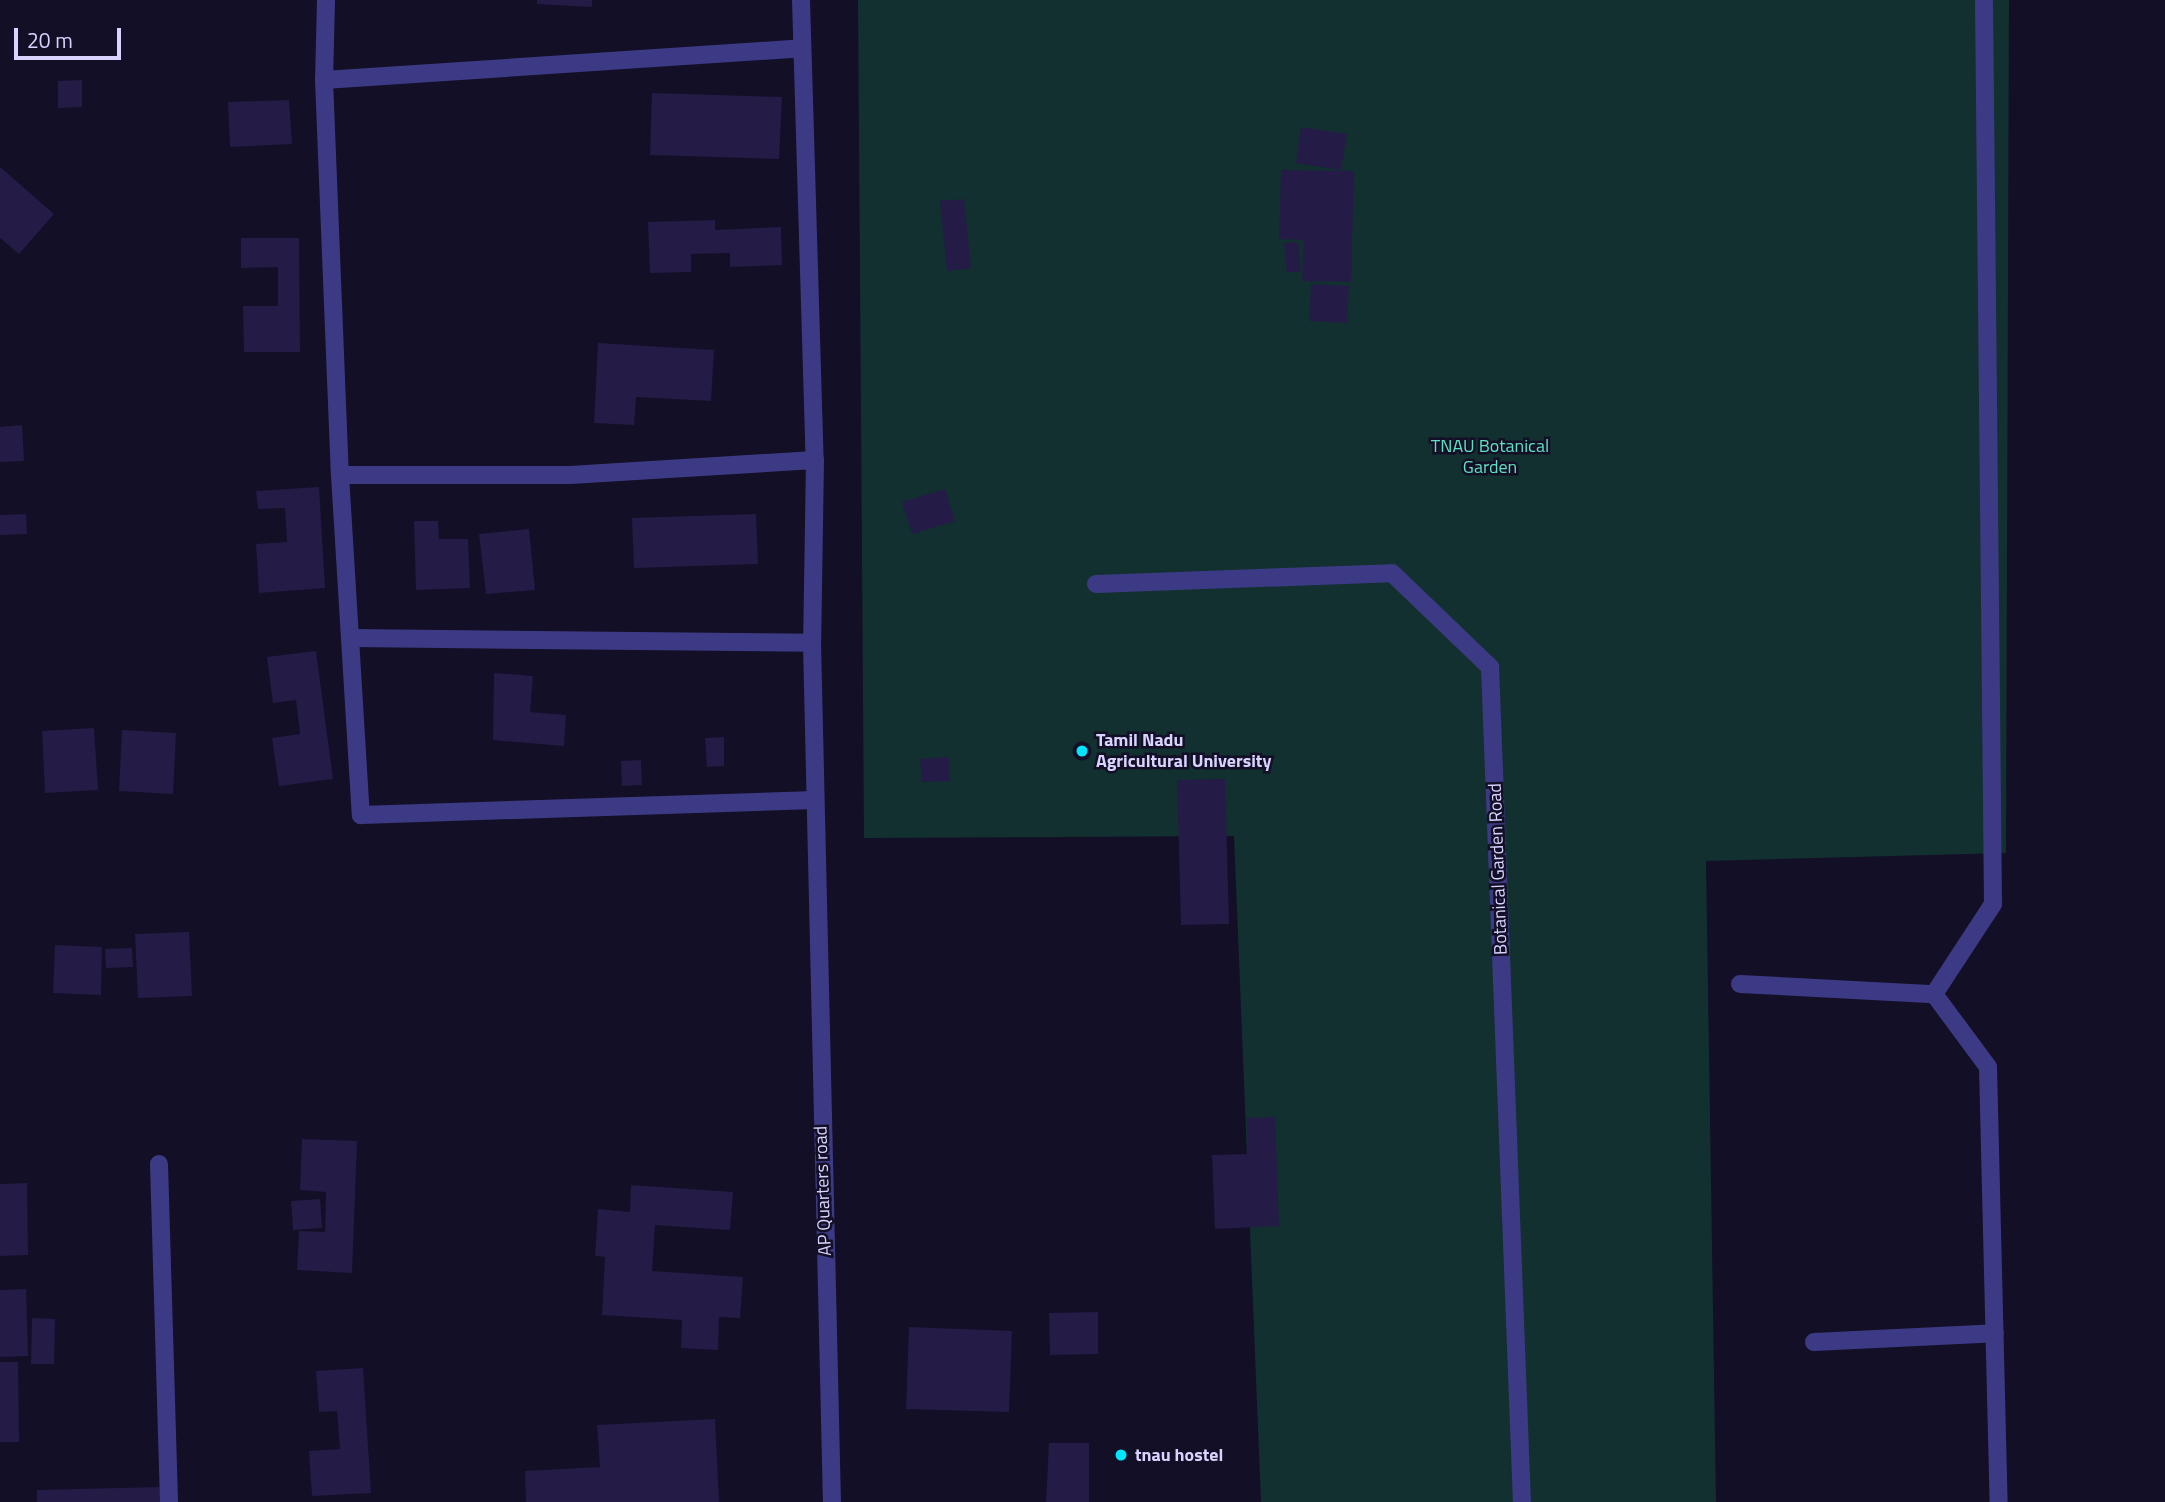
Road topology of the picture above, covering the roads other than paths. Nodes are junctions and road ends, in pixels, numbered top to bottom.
1 (326, 0) edge
2 (801, 0) edge
3 (1984, 0) edge
4 (802, 48) junction
5 (324, 80) junction
6 (815, 460) junction
7 (340, 475) junction
8 (1096, 584) dead end
9 (351, 638) junction
10 (812, 643) junction
11 (815, 800) junction
12 (1740, 984) dead end
13 (1934, 994) junction
14 (159, 1164) dead end
15 (1995, 1333) junction
16 (1814, 1342) dead end
17 (169, 1502) edge
18 (832, 1502) edge
19 (1522, 1502) edge
20 (1999, 1502) edge

1 - 5 street
2 - 4 street, AP Quarters road
3 - 13 street
4 - 5 street
4 - 6 street, AP Quarters road
5 - 7 street
6 - 7 street
6 - 10 street, AP Quarters road
7 - 9 street
8 - 19 street, Botanical Garden Road
9 - 10 street
9 - 11 street
10 - 11 street, AP Quarters road
11 - 18 street, AP Quarters road
12 - 13 street
13 - 15 street
14 - 17 street
15 - 16 street
15 - 20 street

